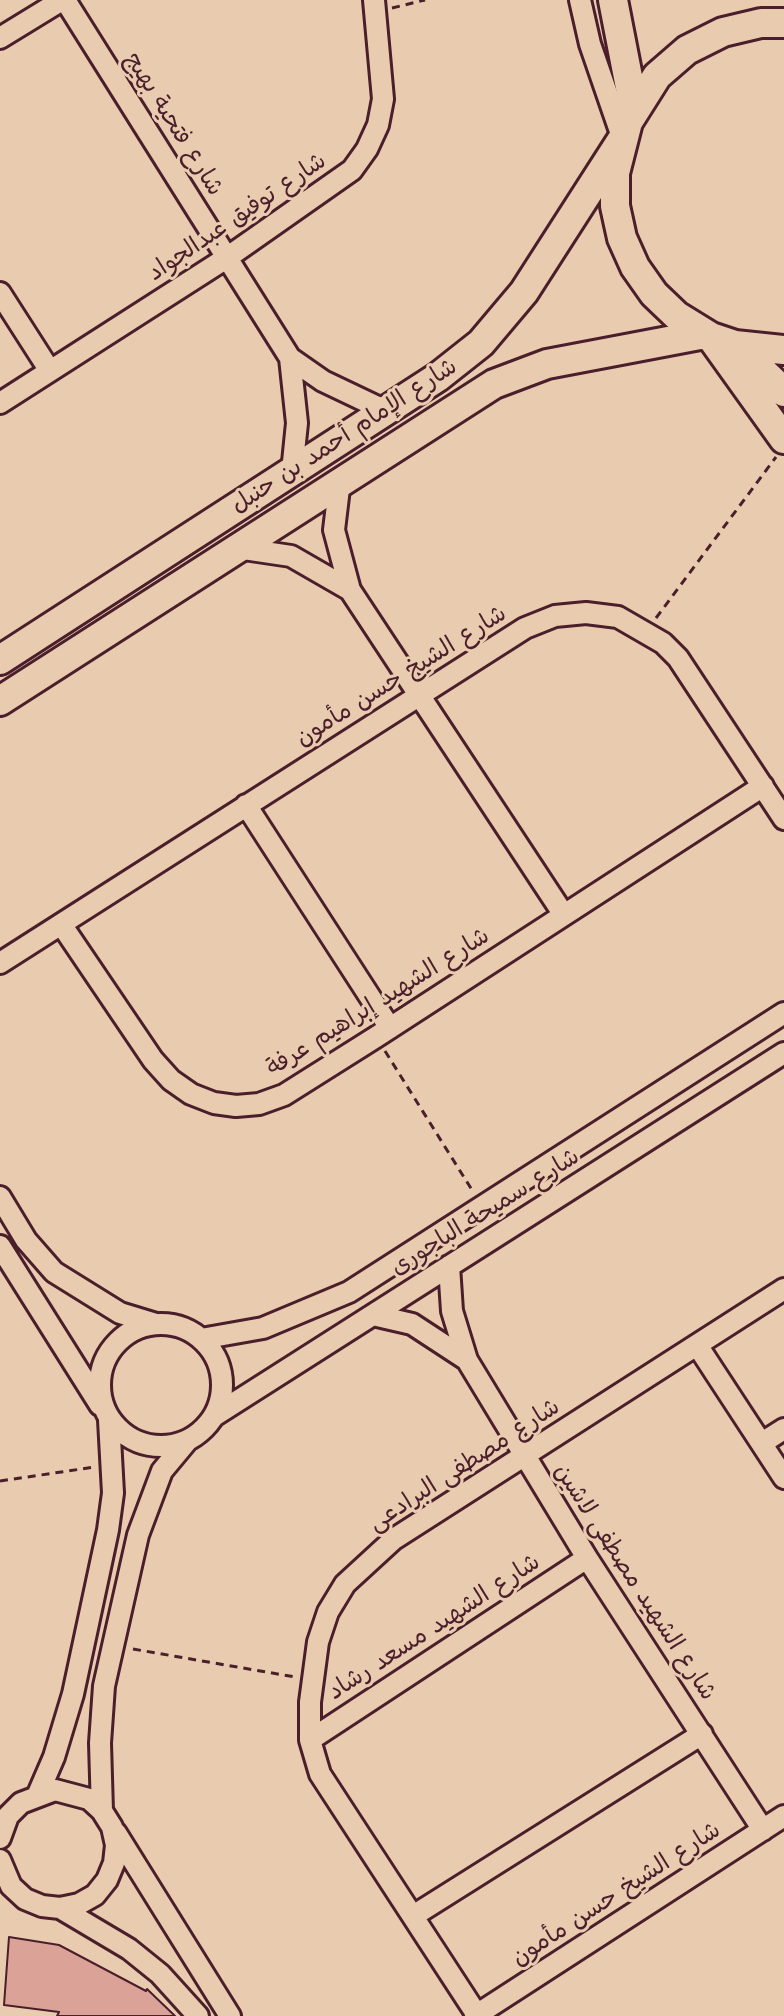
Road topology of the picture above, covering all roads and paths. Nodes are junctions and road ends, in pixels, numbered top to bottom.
1 (64, 0) edge
2 (425, 0) edge
3 (580, 0) edge
4 (613, 0) edge
5 (777, 0) edge
6 (375, 6) edge
7 (784, 7) edge
8 (784, 23) edge
9 (0, 38) edge
10 (634, 108) junction
11 (621, 139) junction
12 (228, 257) junction
13 (0, 293) edge
14 (717, 339) junction
15 (784, 350) edge
16 (290, 358) junction
17 (50, 371) junction
18 (784, 392) edge
19 (0, 403) edge
20 (386, 411) junction
21 (784, 439) edge
22 (784, 447) edge
23 (292, 472) junction
24 (340, 480) junction
25 (200, 530) junction
26 (228, 554) junction
27 (350, 590) junction
28 (646, 630) junction
29 (0, 660) edge
30 (419, 695) junction
31 (0, 701) edge
32 (763, 786) junction
33 (246, 805) junction
34 (784, 819) edge
35 (564, 915) junction
36 (61, 924) junction
37 (0, 963) edge
38 (784, 1013) edge
39 (383, 1033) junction
40 (784, 1053) edge
41 (0, 1197) edge
42 (483, 1206) junction
43 (0, 1246) edge
44 (449, 1266) junction
45 (784, 1289) edge
46 (373, 1315) junction
47 (156, 1324) junction
48 (201, 1339) junction
49 (697, 1345) junction
50 (467, 1360) junction
51 (214, 1416) junction
52 (108, 1417) junction
53 (784, 1429) edge
54 (187, 1441) junction
55 (762, 1443) junction
56 (524, 1456) junction
57 (113, 1465) junction
58 (784, 1478) edge
59 (0, 1481) edge
60 (587, 1558) junction
61 (113, 1645) junction
62 (312, 1680) junction
63 (702, 1734) junction
64 (310, 1740) junction
65 (38, 1794) junction
66 (784, 1816) edge
67 (4, 1819) edge
68 (107, 1819) junction
69 (763, 1830) junction
70 (0, 1838) edge
71 (0, 1860) edge
72 (25, 1899) junction
73 (0, 1900) edge
74 (60, 1908) junction
75 (413, 1916) junction
76 (198, 2016) edge
77 (230, 2016) edge
78 (476, 2016) edge

1 - 9 street
1 - 12 street, شارع فتحية بهيج
2 - 6 path
3 - 11 street
4 - 10 street
5 - 7 street
6 - 12 street, شارع توفيق عبدالجواد
8 - 10 street
10 - 11 street
11 - 14 street
11 - 20 street, شارع الإمام أحمد بن حنبل
12 - 16 street, شارع فتحية بهيج
12 - 17 street, شارع توفيق عبدالجواد
13 - 17 street
14 - 15 street
14 - 18 street
14 - 21 street
14 - 24 street, شارع الإمام أحمد بن حنبل
16 - 20 street, شارع فتحية بهيج
16 - 23 street, شارع فتحية بهيج
17 - 19 street, شارع توفيق عبدالجواد
20 - 23 street, شارع الإمام أحمد بن حنبل
22 - 28 path
23 - 25 street, شارع الإمام أحمد بن حنبل
24 - 26 street, شارع الإمام أحمد بن حنبل
24 - 27 street
25 - 26 street
25 - 29 street, شارع الإمام أحمد بن حنبل
26 - 27 street
26 - 31 street, شارع الإمام أحمد بن حنبل
27 - 30 street
28 - 30 street, شارع الشيخ حسن مأمون
28 - 32 street, شارع الشيخ حسن مأمون
30 - 33 street, شارع الشيخ حسن مأمون
30 - 35 street
32 - 34 street, شارع الشيخ حسن مأمون
32 - 35 street, شارع الشهيد إبراهيم عرفة
33 - 36 street, شارع الشيخ حسن مأمون
33 - 39 street
35 - 39 street, شارع الشهيد إبراهيم عرفة
36 - 37 street, شارع الشيخ حسن مأمون
36 - 39 street, شارع الشهيد إبراهيم عرفة
38 - 42 street, شارع سميحة الباجورى
39 - 42 path
40 - 44 street, شارع سميحة الباجورى
41 - 47 street
42 - 48 street, شارع سميحة الباجورى
43 - 52 street
44 - 46 street, شارع سميحة الباجورى
44 - 50 street, شارع الشهيد مصطفى لاشين
45 - 49 street, شارع مصطفى البرادعى
46 - 50 street, شارع الشهيد مصطفى لاشين
46 - 51 street, شارع سميحة الباجورى
47 - 48 street
47 - 52 street
48 - 51 street
49 - 55 street
49 - 56 street, شارع مصطفى البرادعى
50 - 56 street, شارع الشهيد مصطفى لاشين
51 - 54 street
52 - 54 street
52 - 57 street
53 - 55 street
54 - 61 street
55 - 58 street
56 - 60 street, شارع الشهيد مصطفى لاشين
56 - 62 street, شارع مصطفى البرادعى
57 - 59 path
57 - 65 street
60 - 63 street, شارع الشهيد مصطفى لاشين
60 - 64 street, شارع الشهيد مسعد رشاد
61 - 62 path
61 - 68 street
62 - 64 street, شارع مصطفى البرادعى
63 - 69 street, شارع الشهيد مصطفى لاشين
63 - 75 street
64 - 75 street, شارع مصطفى البرادعى
65 - 67 street
65 - 68 street
66 - 69 street, شارع الشيخ حسن مأمون
67 - 70 street
68 - 74 street
68 - 77 street
69 - 78 street, شارع الشيخ حسن مأمون
71 - 72 street
72 - 73 street
72 - 74 street
74 - 76 street
75 - 78 street, شارع مصطفى البرادعى

